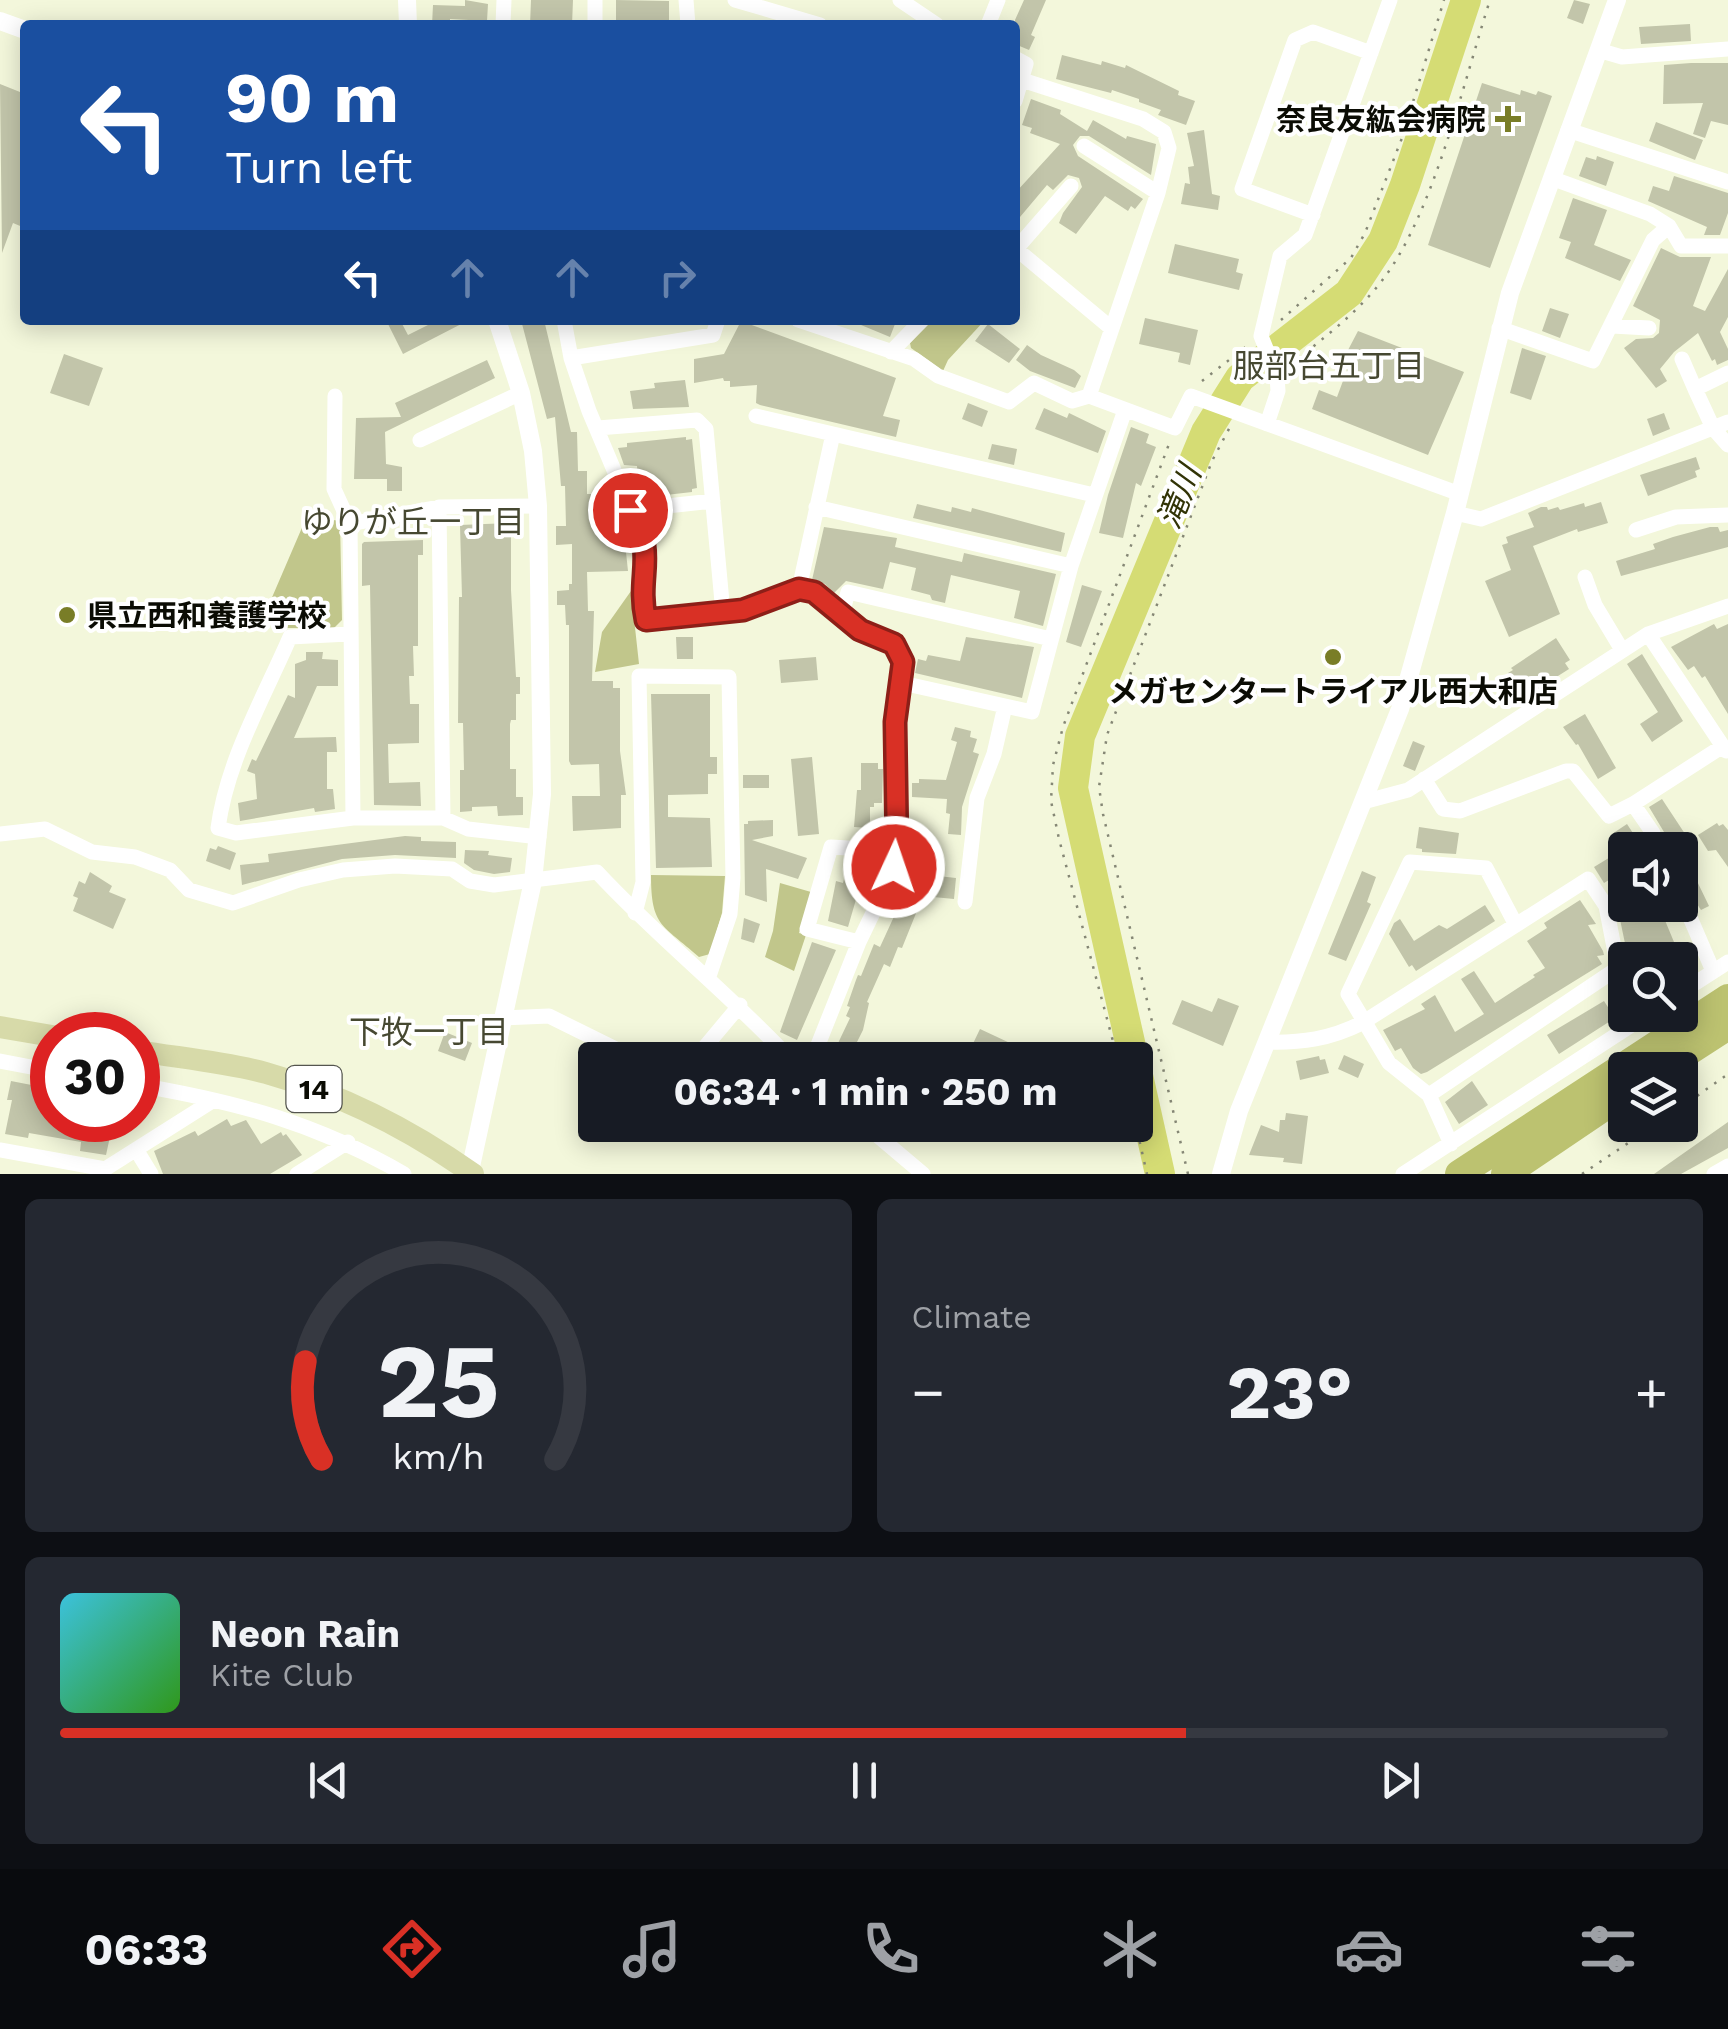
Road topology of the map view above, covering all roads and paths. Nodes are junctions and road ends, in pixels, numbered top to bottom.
1 (736, 0) edge
2 (900, 0) edge
3 (1390, 0) edge
4 (1444, 0) edge
5 (1490, 0) edge
6 (1617, 0) edge
7 (803, 20) edge
8 (927, 20) edge
9 (1728, 48) edge
10 (1598, 50) junction
11 (1371, 53) junction
12 (1020, 61) edge
13 (1022, 80) junction
14 (1020, 86) edge
15 (1568, 130) junction
16 (1084, 146) dead end
17 (1551, 178) junction
18 (1728, 182) edge
19 (1072, 186) dead end
20 (1158, 192) junction
21 (1312, 215) junction
22 (1669, 226) junction
23 (1020, 244) edge
24 (1728, 246) edge
25 (1020, 251) edge
26 (499, 325) edge
27 (565, 325) edge
28 (716, 325) edge
29 (813, 325) edge
30 (917, 325) edge
31 (1612, 326) junction
32 (1111, 328) junction
33 (1499, 328) junction
34 (1648, 328) dead end
35 (1261, 336) junction
36 (891, 352) junction
37 (571, 358) junction
38 (1682, 359) dead end
39 (1728, 373) edge
40 (1277, 376) junction
41 (1696, 389) junction
42 (522, 393) junction
43 (335, 396) dead end
44 (1089, 396) junction
45 (1191, 396) junction
46 (1126, 410) junction
47 (1239, 414) junction
48 (756, 416) dead end
49 (1267, 424) junction
50 (1720, 425) edge
51 (598, 428) junction
52 (1175, 428) junction
53 (833, 434) junction
54 (420, 440) dead end
55 (1728, 445) edge
56 (1460, 494) junction
57 (1094, 495) junction
58 (712, 501) junction
59 (538, 506) junction
60 (439, 507) junction
61 (816, 507) junction
62 (630, 510) junction
63 (1455, 513) junction
64 (1728, 515) edge
65 (350, 524) junction
66 (1636, 530) dead end
67 (1071, 566) junction
68 (1585, 578) dead end
69 (799, 589) junction
70 (1728, 606) edge
71 (722, 613) junction
72 (842, 614) junction
73 (349, 634) junction
74 (1648, 634) junction
75 (1051, 640) junction
76 (1622, 650) junction
77 (902, 684) junction
78 (1005, 706) junction
79 (1725, 750) edge
80 (1424, 779) junction
81 (1363, 802) junction
82 (1633, 804) junction
83 (353, 818) junction
84 (443, 818) junction
85 (1653, 832) edge
86 (0, 834) edge
87 (539, 837) junction
88 (897, 850) junction
89 (533, 881) junction
90 (965, 902) dead end
91 (635, 913) junction
92 (1692, 922) edge
93 (1516, 925) junction
94 (859, 942) junction
95 (1728, 962) edge
96 (1713, 971) junction
97 (708, 979) junction
98 (1698, 981) edge
99 (1728, 998) edge
100 (740, 1004) junction
101 (503, 1018) junction
102 (1362, 1023) junction
103 (1728, 1026) edge
104 (0, 1027) edge
105 (30, 1032) edge
106 (1621, 1032) edge
107 (602, 1042) edge
108 (709, 1042) edge
109 (775, 1042) edge
110 (819, 1042) edge
111 (1113, 1042) edge
112 (1266, 1042) junction
113 (1688, 1052) edge
114 (160, 1054) edge
115 (0, 1062) edge
116 (30, 1067) edge
117 (1728, 1074) edge
118 (160, 1089) edge
119 (1429, 1094) junction
120 (1698, 1095) edge
121 (214, 1100) junction
122 (1608, 1104) edge
123 (348, 1142) junction
124 (885, 1142) edge
125 (1140, 1142) edge
126 (1630, 1142) edge
127 (1451, 1144) junction
128 (0, 1150) edge
129 (136, 1151) junction
130 (1728, 1166) edge
131 (101, 1172) edge
132 (472, 1173) edge
133 (151, 1174) edge
134 (297, 1174) edge
135 (404, 1174) edge
136 (923, 1174) edge
137 (1147, 1174) edge
138 (1188, 1174) edge
139 (1221, 1174) edge
140 (1403, 1174) edge
141 (1459, 1174) edge
142 (1505, 1174) edge
143 (1582, 1174) edge
144 (1714, 1174) edge

1 - 7 street
2 - 8 street
3 - 11 street
4 - 35 path
5 - 40 path
6 - 10 street
9 - 10 street
10 - 15 street
11 - 21 street
11 - 21 street
12 - 13 street
13 - 14 street
13 - 20 street
15 - 17 street
15 - 18 street
16 - 20 street
17 - 22 street
17 - 33 street
19 - 23 street
20 - 32 street
21 - 35 street
22 - 24 street
22 - 31 street
25 - 32 street
26 - 42 street
27 - 37 street
28 - 37 street
29 - 36 street
30 - 36 street
31 - 33 street
31 - 34 street
32 - 44 street
33 - 56 street
35 - 40 street
35 - 45 path
36 - 44 street
37 - 51 street
38 - 41 street
39 - 41 street
40 - 49 street
41 - 50 street
42 - 54 street
42 - 59 street
43 - 65 street
44 - 46 street
45 - 47 street
45 - 52 street
46 - 52 street
46 - 57 street
47 - 49 street
47 - 138 path
48 - 53 street
49 - 56 street
50 - 55 street
50 - 63 street
51 - 58 street
51 - 62 street
52 - 111 path
53 - 57 street
53 - 61 street
56 - 63 street
57 - 67 street
58 - 62 street
58 - 71 street
59 - 60 street
59 - 87 street
60 - 65 street
60 - 84 street
61 - 67 street
61 - 69 street
62 - 71 street
63 - 81 street
64 - 66 street
65 - 73 street
67 - 75 street
68 - 76 street
69 - 71 street
69 - 72 street
70 - 74 street
72 - 75 street
72 - 77 street
73 - 83 street
73 - 83 street
74 - 76 street
74 - 79 street
75 - 78 street
76 - 80 street
77 - 78 street
77 - 88 street
78 - 90 street
79 - 82 street
80 - 81 street
80 - 82 street
81 - 112 street
82 - 85 street
83 - 84 street
84 - 87 street
86 - 89 street
87 - 89 street
88 - 94 street
88 - 94 street
89 - 91 street
89 - 101 street
91 - 97 street
91 - 97 street
92 - 96 street
93 - 102 street
93 - 102 street
93 - 119 street
94 - 110 street
95 - 96 street
96 - 98 street
97 - 100 street
99 - 141 highway
100 - 108 street
100 - 109 street
101 - 107 street
101 - 132 street
102 - 112 street
102 - 119 street
103 - 113 highway
104 - 105 main road
106 - 127 street
112 - 139 street
114 - 132 main road, 14
115 - 116 street
117 - 120 path
118 - 121 street
119 - 127 street
121 - 123 street
121 - 129 street
122 - 142 highway
123 - 134 street
123 - 135 street
124 - 136 street
125 - 137 path
126 - 143 path
127 - 140 street
128 - 131 street
129 - 131 street
129 - 133 street
130 - 144 street

